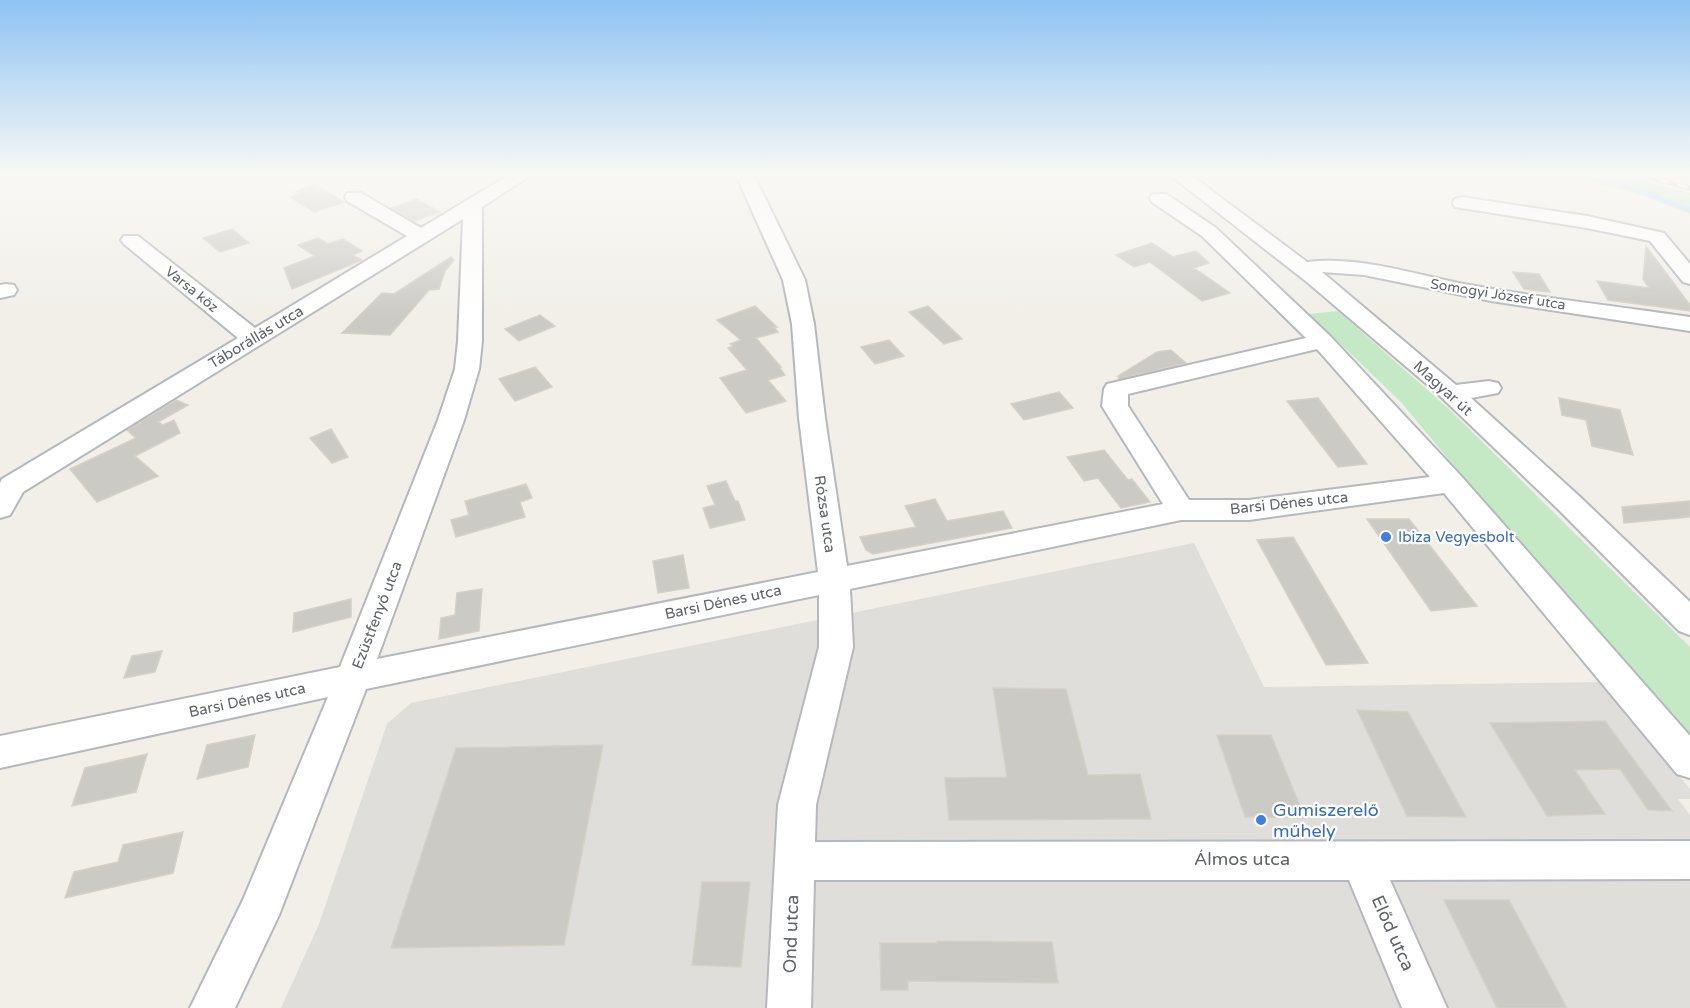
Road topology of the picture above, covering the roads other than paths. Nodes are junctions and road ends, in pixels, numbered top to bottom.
1 (397, 222) edge
2 (445, 222) edge
3 (473, 222) edge
4 (767, 222) edge
5 (1194, 222) edge
6 (1246, 222) edge
7 (1586, 222) edge
8 (422, 237) junction
9 (131, 240) dead end
10 (1305, 268) junction
11 (1690, 278) edge
12 (1690, 324) edge
13 (253, 338) junction
14 (1322, 341) junction
15 (1489, 388) dead end
16 (1449, 393) junction
17 (1450, 483) junction
18 (4, 488) edge
19 (1181, 510) junction
20 (834, 580) junction
21 (1690, 622) edge
22 (353, 678) junction
23 (0, 752) edge
24 (1690, 762) edge
25 (1360, 859) junction
26 (1690, 860) edge
27 (794, 861) junction
28 (212, 1008) edge
29 (789, 1008) edge
30 (1425, 1008) edge

1 - 8 street
2 - 8 street, Táborállás utca
3 - 22 street, Ezüstfenyő utca
4 - 20 street, Rózsa utca
5 - 14 street
6 - 10 street, Magyar út
7 - 11 street
8 - 13 street, Táborállás utca
9 - 13 street, Varsa köz
10 - 12 street, Somogyi József utca
10 - 16 street, Magyar út
13 - 18 street, Táborállás utca
14 - 17 street
14 - 19 street
15 - 16 street
16 - 21 street, Magyar út
17 - 19 street, Barsi Dénes utca
17 - 24 street
19 - 20 street, Barsi Dénes utca
20 - 22 street, Barsi Dénes utca
20 - 27 street, Rózsa utca
22 - 23 street, Barsi Dénes utca
22 - 28 street, Ezüstfenyő utca
25 - 26 street, Álmos utca
25 - 27 street, Álmos utca
25 - 30 street, Előd utca
27 - 29 street, Ond utca

